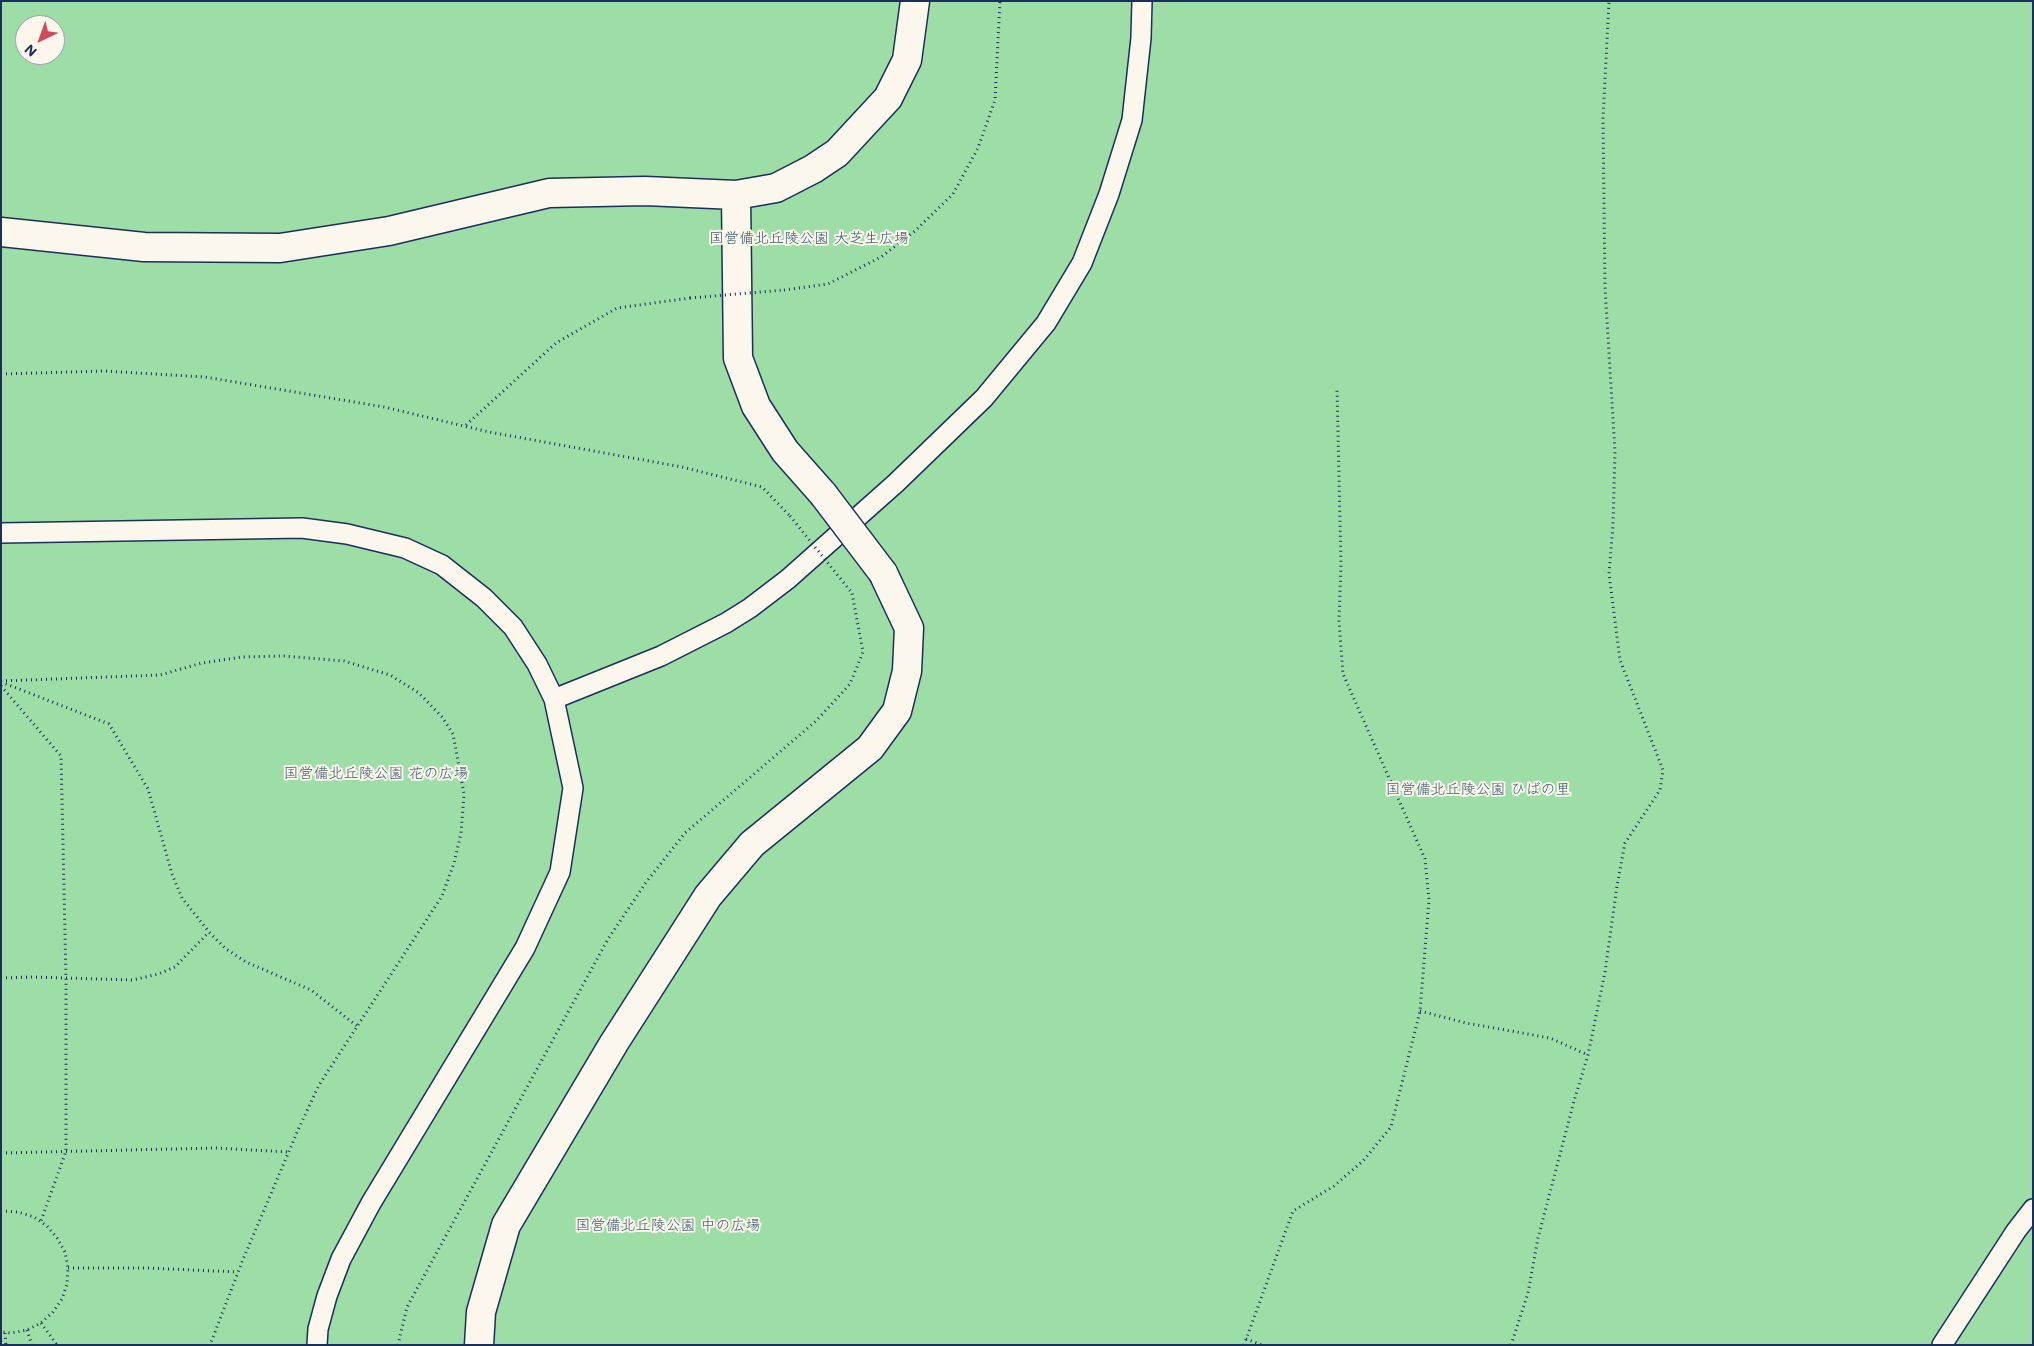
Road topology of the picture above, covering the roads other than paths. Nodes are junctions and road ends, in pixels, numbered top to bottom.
1 (916, 1) edge
2 (1142, 1) edge
3 (736, 195) junction
4 (1, 232) edge
5 (1, 533) edge
6 (554, 699) junction
7 (2033, 1209) edge
8 (317, 1345) edge
9 (479, 1345) edge
10 (1942, 1345) edge

1 - 3 street
2 - 6 lane
3 - 4 street
3 - 9 street, bridge
5 - 6 lane
6 - 8 lane
7 - 10 lane

